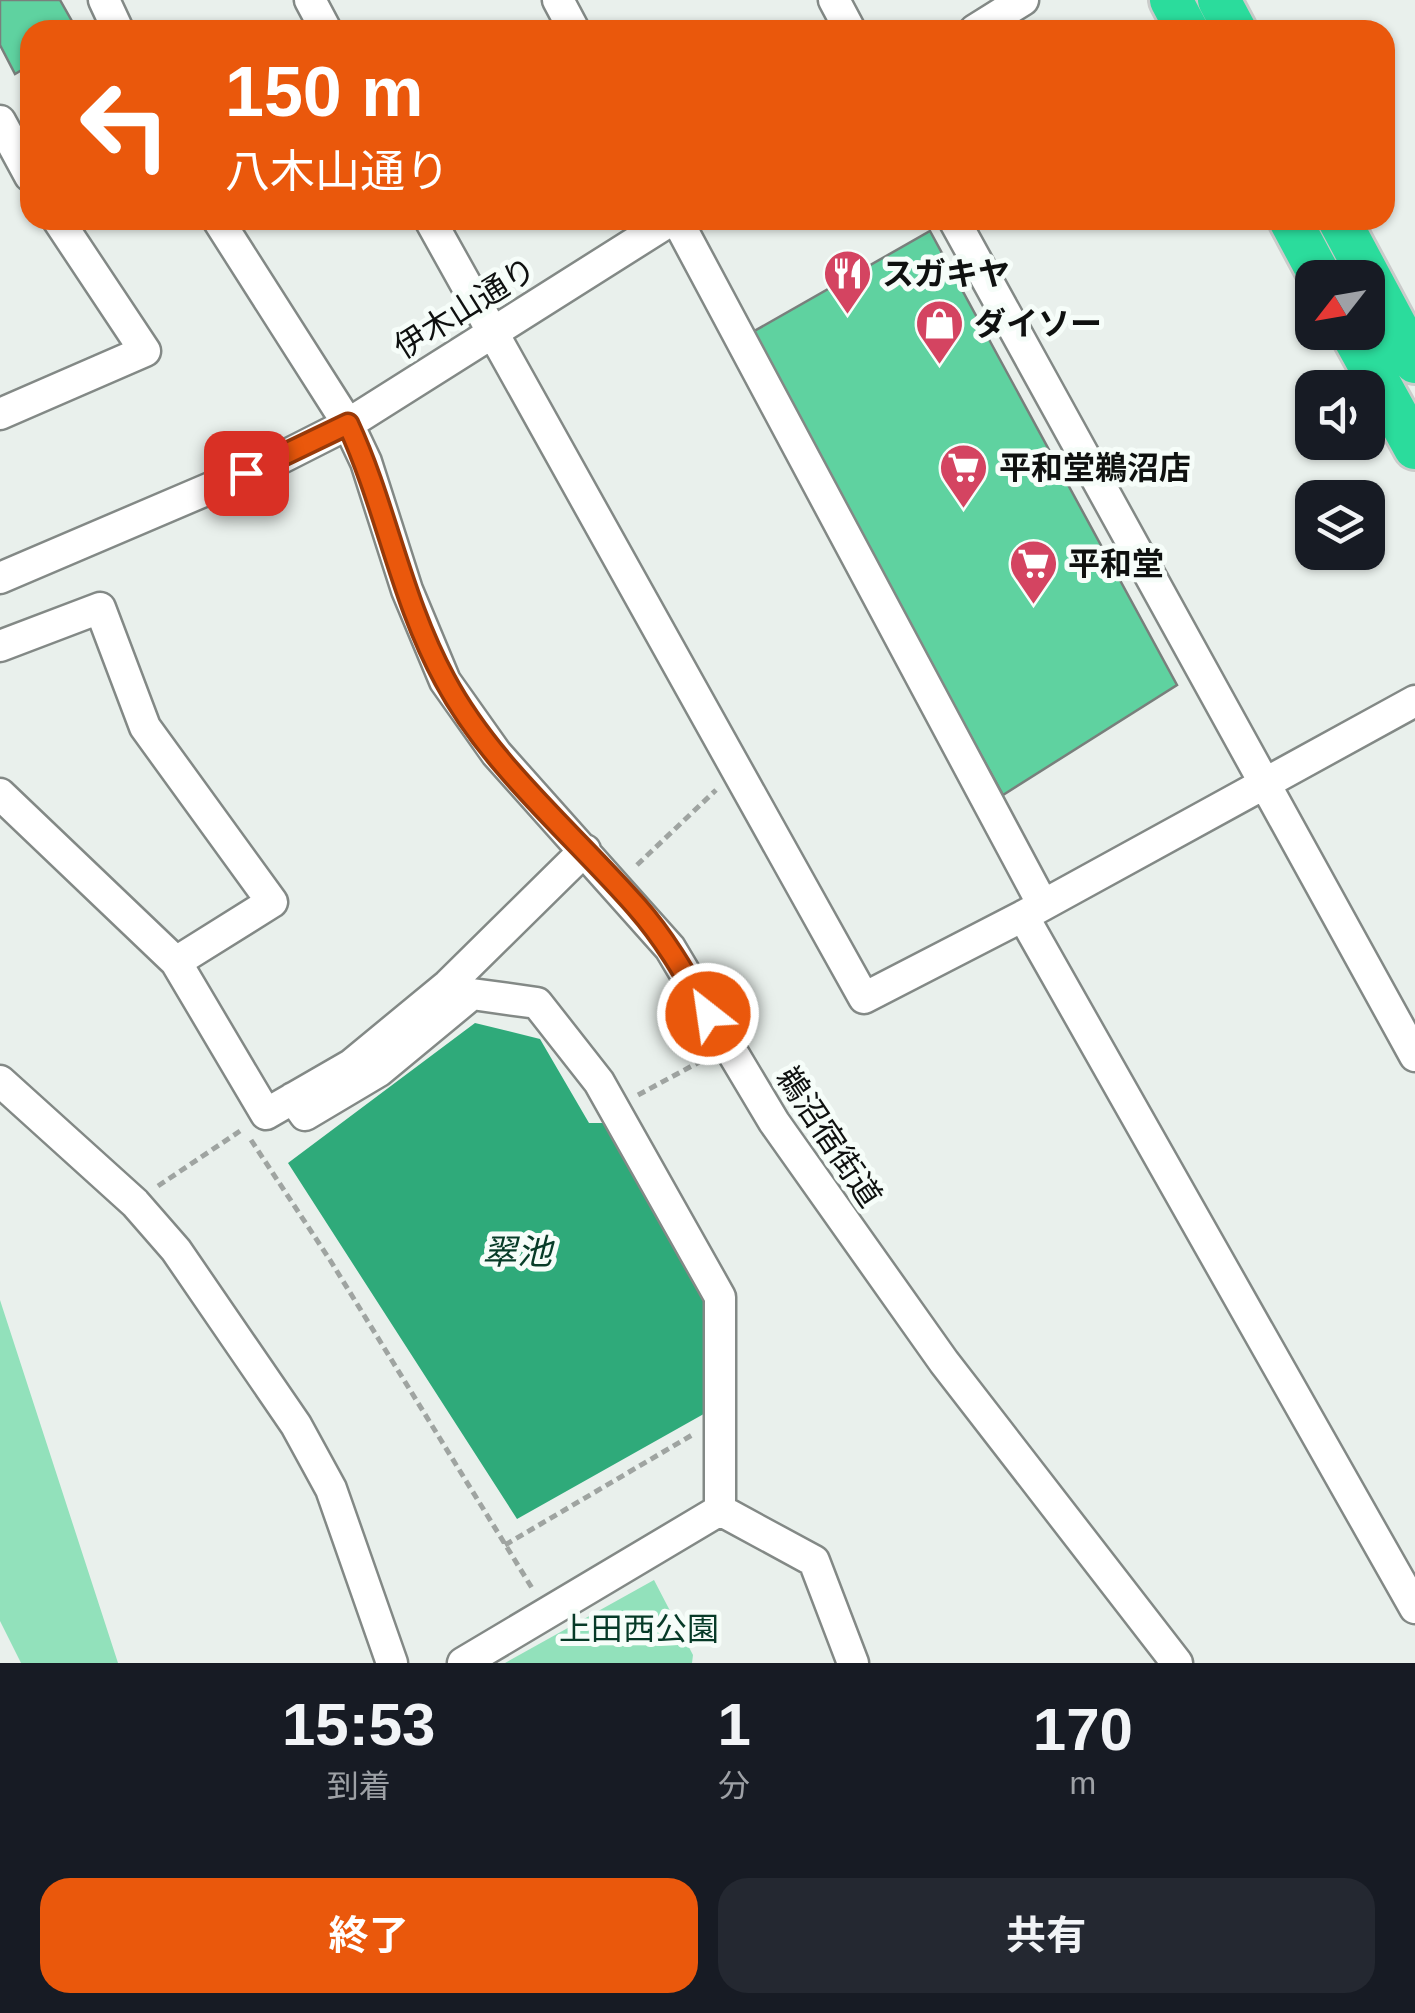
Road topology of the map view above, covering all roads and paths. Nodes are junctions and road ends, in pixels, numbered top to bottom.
1 (1024, 0) edge
2 (992, 20) edge
3 (0, 121) edge
4 (20, 158) edge
5 (65, 230) edge
6 (224, 230) edge
7 (435, 230) edge
8 (658, 230) edge
9 (679, 230) edge
10 (960, 230) edge
11 (1295, 230) edge
12 (1344, 230) edge
13 (1311, 260) edge
14 (491, 332) junction
15 (1361, 350) edge
16 (1415, 362) edge
17 (0, 414) edge
18 (348, 424) junction
19 (1415, 448) edge
20 (0, 578) edge
21 (0, 646) edge
22 (1415, 701) edge
23 (737, 771) junction
24 (1265, 782) junction
25 (0, 794) edge
26 (585, 850) junction
27 (616, 884) junction
28 (1033, 911) junction
29 (176, 962) junction
30 (728, 1047) junction
31 (1415, 1056) edge
32 (0, 1081) edge
33 (293, 1098) junction
34 (614, 1108) junction
35 (135, 1203) junction
36 (720, 1419) junction
37 (720, 1510) junction
38 (505, 1545) junction
39 (1415, 1608) edge
40 (547, 1613) junction
41 (392, 1663) edge
42 (463, 1663) edge
43 (854, 1663) edge
44 (1177, 1663) edge

1 - 2 street
3 - 4 street
5 - 17 street
6 - 18 street, 鵜沼宿街道
7 - 14 street
8 - 14 street, 伊木山通り
9 - 28 street
10 - 24 street
11 - 13 highway
12 - 16 highway
14 - 18 street, 伊木山通り
14 - 23 street
15 - 19 highway
18 - 20 street, 伊木山通り
18 - 26 street, 鵜沼宿街道
21 - 29 street
22 - 24 street
23 - 27 path
23 - 28 street
24 - 28 street
24 - 31 street
25 - 29 street
26 - 27 street, 鵜沼宿街道
26 - 33 street
27 - 30 street, 鵜沼宿街道
28 - 39 street
29 - 33 street
30 - 34 path
30 - 44 street, 鵜沼宿街道
32 - 35 street
33 - 34 street
34 - 36 street
35 - 38 path
35 - 41 street
36 - 37 street
36 - 38 path
37 - 40 street
37 - 43 street
38 - 40 path
40 - 42 street

